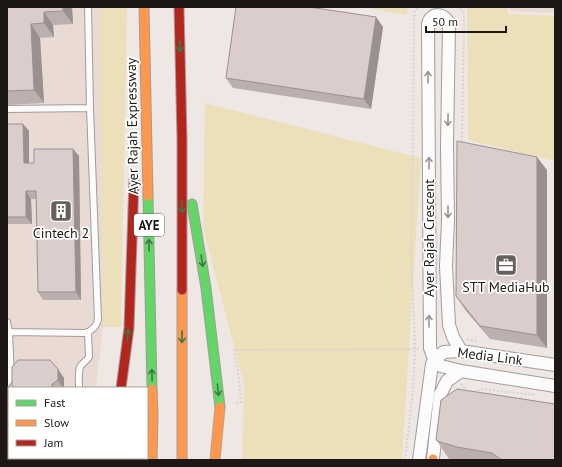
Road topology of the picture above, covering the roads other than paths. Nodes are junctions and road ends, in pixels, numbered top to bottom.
1 (88, 7) edge
2 (144, 7) edge
3 (180, 7) edge
4 (144, 35) junction
5 (90, 108) junction
6 (7, 109) edge
7 (138, 126) dead end
8 (182, 140) junction
9 (135, 172) dead end
10 (7, 322) edge
11 (9, 332) junction
12 (88, 332) junction
13 (461, 351) junction
14 (434, 359) junction
15 (555, 365) edge
16 (458, 374) junction
17 (7, 383) edge
18 (555, 386) edge
19 (79, 387) edge
20 (121, 387) edge
21 (152, 460) edge
22 (182, 460) edge
23 (215, 460) edge
24 (419, 460) edge
25 (433, 460) edge

1 - 5 lane
2 - 4 highway, Ayer Rajah Expressway / AYE
3 -> 8 highway, AYE
4 - 7 highway
21 -> 4 highway, Ayer Rajah Expressway / AYE
5 - 6 lane
5 - 12 lane
8 -> 22 highway, AYE
8 -> 23 highway, bridge
20 -> 9 highway
10 - 11 lane
11 - 12 lane
11 - 17 lane
12 - 19 lane
13 - 14 street, Media Link
14 -> 13 street, Ayer Rajah Crescent
13 - 15 street, Media Link
14 - 16 street
14 - 24 street
16 - 18 street, Media Link
16 - 25 street, Media Link

